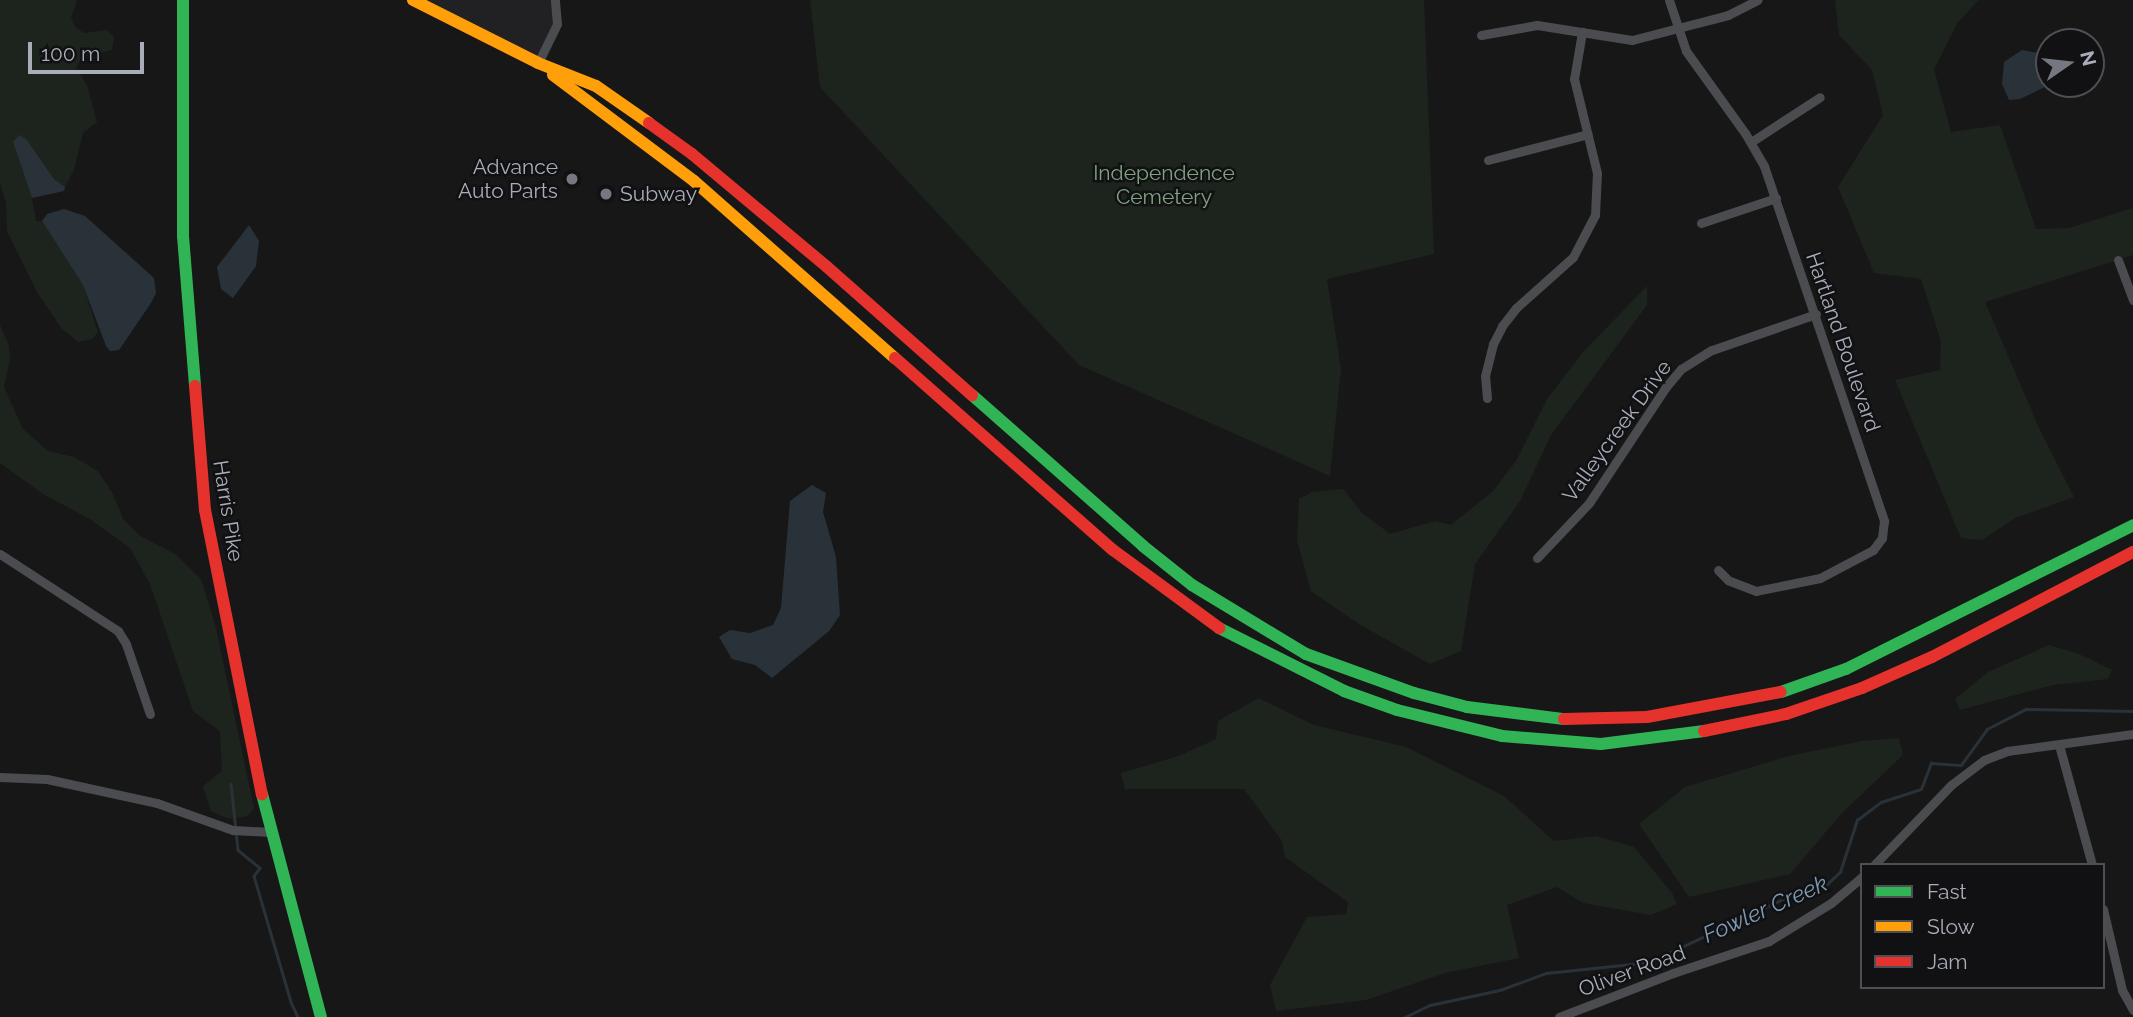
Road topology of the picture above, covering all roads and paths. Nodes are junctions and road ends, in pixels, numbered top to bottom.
1 (183, 0) edge
2 (413, 0) edge
3 (555, 0) edge
4 (1669, 0) edge
5 (1757, 0) edge
6 (1675, 26) junction
7 (1582, 32) junction
8 (1480, 35) dead end
9 (538, 63) junction
10 (1820, 97) dead end
11 (1588, 134) junction
12 (1751, 142) junction
13 (1488, 160) dead end
14 (1776, 198) junction
15 (1702, 223) dead end
16 (2118, 260) dead end
17 (2133, 267) edge
18 (2122, 271) junction
19 (2133, 300) edge
20 (1816, 314) junction
21 (1487, 398) dead end
22 (2133, 525) edge
23 (2133, 552) edge
24 (0, 554) edge
25 (1537, 558) dead end
26 (1718, 570) dead end
27 (150, 714) dead end
28 (2133, 734) edge
29 (2059, 745) junction
30 (0, 777) edge
31 (271, 832) junction
32 (1876, 863) edge
33 (2091, 863) edge
34 (1860, 878) edge
35 (2105, 917) edge
36 (2133, 1010) edge
37 (321, 1017) edge
38 (1559, 1017) edge

1 - 31 main road, Harris Pike
2 - 9 main road
3 - 9 street
4 - 6 street, Hartland Boulevard
5 - 6 street
6 - 7 street
6 - 12 street, Hartland Boulevard
7 - 8 street
7 - 11 street
9 - 22 main road
9 - 23 main road
10 - 12 street
11 - 13 street
11 - 21 street
12 - 14 street, Hartland Boulevard
14 - 15 street
14 - 20 street, Hartland Boulevard
16 - 18 street
17 - 18 street
18 - 19 street
20 - 25 street, Valleycreek Drive
20 - 26 street, Hartland Boulevard
24 - 27 street
28 - 29 street
29 - 32 street
29 - 33 street
30 - 31 street
31 - 37 main road, Harris Pike
34 - 38 street, Oliver Road
35 - 36 street

